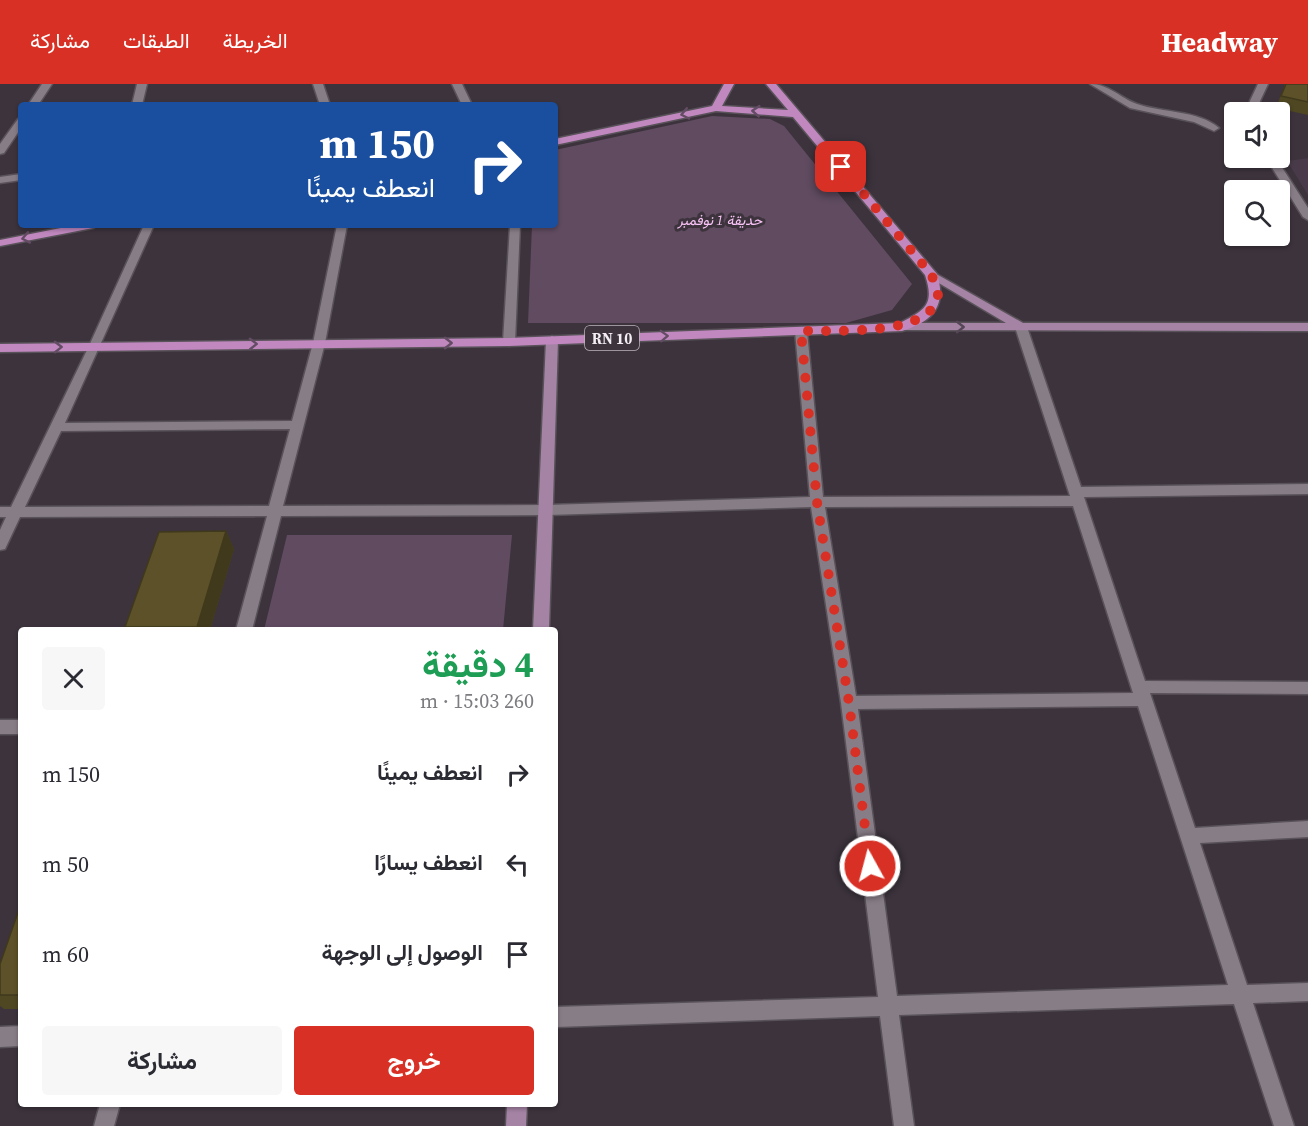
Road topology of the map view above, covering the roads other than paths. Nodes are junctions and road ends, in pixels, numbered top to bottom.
1 (47, 84) edge
2 (142, 84) edge
3 (318, 84) edge
4 (457, 84) edge
5 (729, 84) edge
6 (771, 84) edge
7 (1095, 84) edge
8 (1263, 84) edge
9 (35, 102) edge
10 (138, 102) edge
11 (324, 102) edge
12 (466, 102) edge
13 (1255, 102) edge
14 (716, 108) junction
15 (796, 114) junction
16 (18, 125) edge
17 (1214, 128) dead end
18 (558, 141) edge
19 (0, 151) edge
20 (1277, 168) edge
21 (18, 177) edge
22 (0, 180) edge
23 (1308, 217) edge
24 (78, 228) edge
25 (148, 228) edge
26 (341, 228) edge
27 (515, 228) edge
28 (0, 243) edge
29 (931, 274) junction
30 (902, 327) junction
31 (1021, 327) junction
32 (1308, 327) edge
33 (801, 331) junction
34 (552, 340) junction
35 (508, 342) junction
36 (319, 343) junction
37 (95, 346) junction
38 (0, 348) edge
39 (296, 425) junction
40 (56, 427) junction
41 (1308, 489) edge
42 (1076, 496) junction
43 (817, 502) junction
44 (547, 510) junction
45 (277, 511) junction
46 (0, 512) edge
47 (16, 512) junction
48 (0, 545) edge
49 (245, 627) edge
50 (541, 627) edge
51 (1308, 688) edge
52 (1141, 693) junction
53 (849, 703) junction
54 (0, 727) edge
55 (18, 728) edge
56 (1308, 828) edge
57 (1187, 836) junction
58 (1308, 992) edge
59 (1240, 994) junction
60 (887, 1005) junction
61 (558, 1017) edge
62 (18, 1036) edge
63 (0, 1038) edge
64 (109, 1107) edge
65 (517, 1107) edge
66 (105, 1126) edge
67 (516, 1126) edge
68 (904, 1126) edge
69 (1284, 1126) edge

1 - 9 street
2 - 10 street
3 - 11 street
4 - 12 street
5 - 14 main road
6 - 15 main road
7 - 17 street
8 - 13 street
15 -> 14 main road
14 -> 18 main road
15 - 29 main road
16 - 19 street
20 - 23 street
21 - 22 street
24 -> 28 main road
25 - 37 street
26 - 36 street
27 - 35 street
29 - 30 main road, RN 10
29 - 31 street
30 -> 31 street
30 - 33 main road, RN 10
31 - 32 street
31 - 42 street
34 -> 33 main road, RN 10
33 - 43 street
34 - 35 main road, RN 10
34 - 44 street
36 -> 35 main road, RN 10
37 -> 36 main road, RN 10
36 - 39 street
38 -> 37 main road, RN 10
37 - 40 street
39 - 40 street
39 - 45 street
40 - 47 street
41 - 42 street
42 - 43 street
42 - 52 street
43 - 44 street
43 - 53 street
44 - 45 street
44 - 50 street
45 - 47 street
45 - 49 street
46 - 47 street
47 - 48 street
51 - 52 street
52 - 53 street
52 - 57 street
53 - 60 street
54 - 55 street
56 - 57 street
57 - 59 street
58 - 59 street
59 - 60 street
59 - 69 street
60 - 61 street
60 - 68 street
62 - 63 street
64 - 66 street
65 - 67 street

